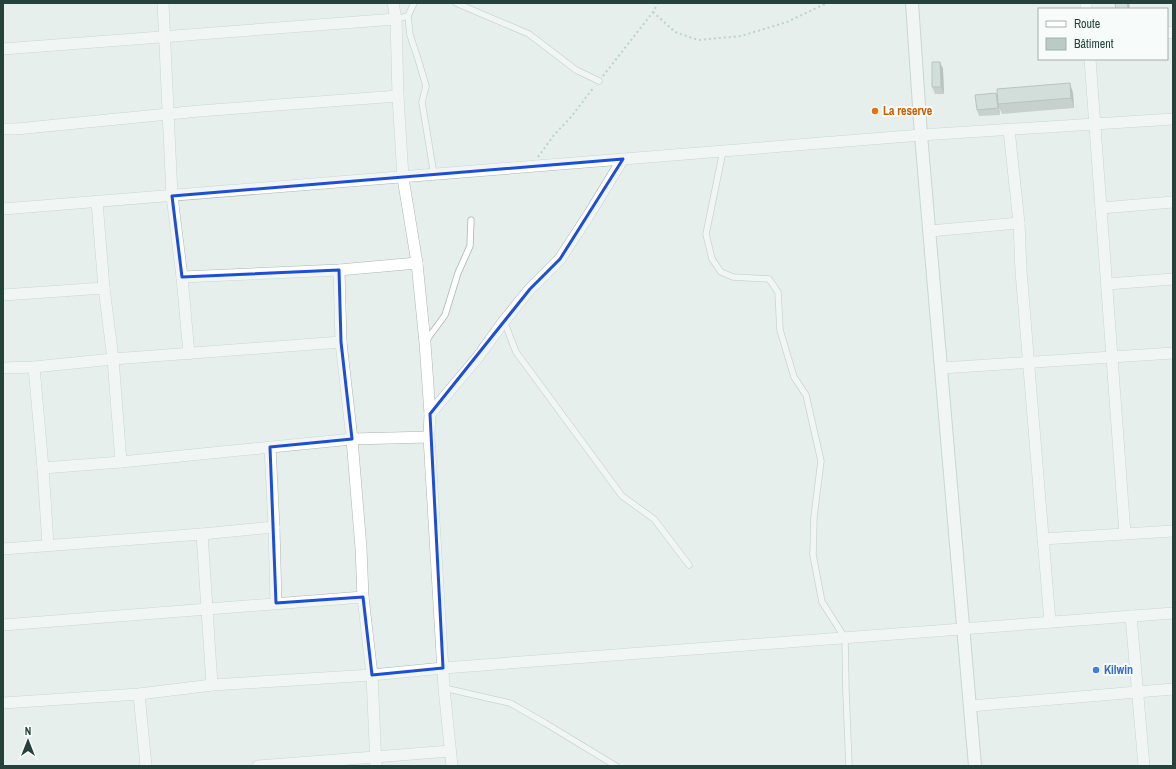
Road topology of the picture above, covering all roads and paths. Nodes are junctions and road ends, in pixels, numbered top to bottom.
1 (163, 3) edge
2 (393, 3) edge
3 (414, 3) edge
4 (456, 3) edge
5 (827, 3) edge
6 (912, 3) edge
7 (653, 12) dead end
8 (408, 16) junction
9 (396, 19) junction
10 (165, 36) junction
11 (3, 49) edge
12 (1090, 60) edge
13 (599, 81) dead end
14 (398, 96) junction
15 (168, 114) junction
16 (1173, 119) edge
17 (1096, 125) junction
18 (3, 129) edge
19 (1009, 130) junction
20 (921, 135) junction
21 (722, 151) junction
22 (623, 159) junction
23 (434, 175) junction
24 (403, 178) junction
25 (172, 196) junction
26 (97, 202) junction
27 (1173, 202) edge
28 (1101, 208) junction
29 (3, 209) edge
30 (470, 220) dead end
31 (1018, 223) junction
32 (930, 230) junction
33 (417, 264) junction
34 (339, 270) junction
35 (182, 277) junction
36 (1173, 279) edge
37 (1107, 284) junction
38 (104, 288) junction
39 (3, 295) edge
40 (504, 321) junction
41 (341, 342) junction
42 (425, 343) junction
43 (1173, 353) edge
44 (189, 354) junction
45 (1112, 357) junction
46 (113, 360) junction
47 (1030, 362) junction
48 (34, 367) junction
49 (3, 368) edge
50 (942, 368) junction
51 (430, 414) junction
52 (429, 437) junction
53 (352, 439) junction
54 (270, 447) junction
55 (121, 462) junction
56 (43, 468) junction
57 (274, 527) junction
58 (1173, 531) edge
59 (202, 534) junction
60 (1125, 534) junction
61 (1043, 539) junction
62 (48, 545) junction
63 (3, 549) edge
64 (689, 565) dead end
65 (363, 597) junction
66 (276, 603) junction
67 (207, 610) junction
68 (1173, 613) edge
69 (1131, 616) junction
70 (1050, 622) junction
71 (3, 625) edge
72 (963, 629) junction
73 (845, 638) junction
74 (443, 668) junction
75 (372, 675) junction
76 (212, 685) junction
77 (444, 688) junction
78 (1173, 689) edge
79 (1137, 692) junction
80 (139, 694) junction
81 (3, 703) edge
82 (970, 706) junction
83 (450, 751) junction
84 (375, 762) edge
85 (298, 764) edge
86 (146, 766) edge
87 (258, 766) edge
88 (452, 766) edge
89 (616, 766) edge
90 (849, 766) edge
91 (975, 766) edge
92 (1144, 766) edge

1 - 10 street
2 - 9 street
3 - 8 lane
4 - 13 lane
5 - 7 path
6 - 20 street
8 - 9 lane
8 - 23 lane
9 - 10 street
9 - 14 street
10 - 11 street
10 - 15 street
12 - 17 street
14 - 15 street
14 - 24 street
15 - 18 street
15 - 25 street
16 - 17 street
17 - 19 street
17 - 28 street
19 - 20 street
19 - 31 street
20 - 21 street
20 - 32 street
21 - 22 street
21 - 73 lane
22 - 23 street
22 - 40 street
23 - 24 street
24 - 25 street
24 - 33 street
25 - 26 street
25 - 35 street
26 - 29 street
26 - 38 street
27 - 28 street
28 - 37 street
30 - 42 lane
31 - 32 street
31 - 47 street
32 - 50 street
33 - 34 street
33 - 42 street
34 - 35 street
34 - 41 street
35 - 44 street
36 - 37 street
37 - 45 street
38 - 39 street
38 - 46 street
40 - 51 street
40 - 64 lane
41 - 44 street
41 - 53 street
42 - 51 street
43 - 45 street
44 - 46 street
45 - 47 street
45 - 60 street
46 - 48 street
46 - 55 street
47 - 50 street
47 - 61 street
48 - 49 street
48 - 56 street
50 - 72 street
51 - 52 street
52 - 53 street
52 - 74 street
53 - 54 street
53 - 65 street
54 - 55 street
54 - 57 street
55 - 56 street
56 - 62 street
57 - 59 street
57 - 66 street
58 - 60 street
59 - 62 street
59 - 67 street
60 - 61 street
61 - 70 street
62 - 63 street
65 - 66 street
65 - 75 street
66 - 67 street
67 - 71 street
67 - 76 street
68 - 69 street
69 - 70 street
69 - 79 street
70 - 72 street
72 - 73 street
72 - 82 street
73 - 74 street
73 - 90 lane
74 - 75 street
74 - 77 street
75 - 76 street
75 - 84 street
76 - 80 street
77 - 83 street
77 - 89 lane
78 - 79 street
79 - 82 street
79 - 92 street
80 - 81 street
80 - 86 street
82 - 91 street
83 - 84 street
83 - 88 street
84 - 85 street
85 - 87 street

